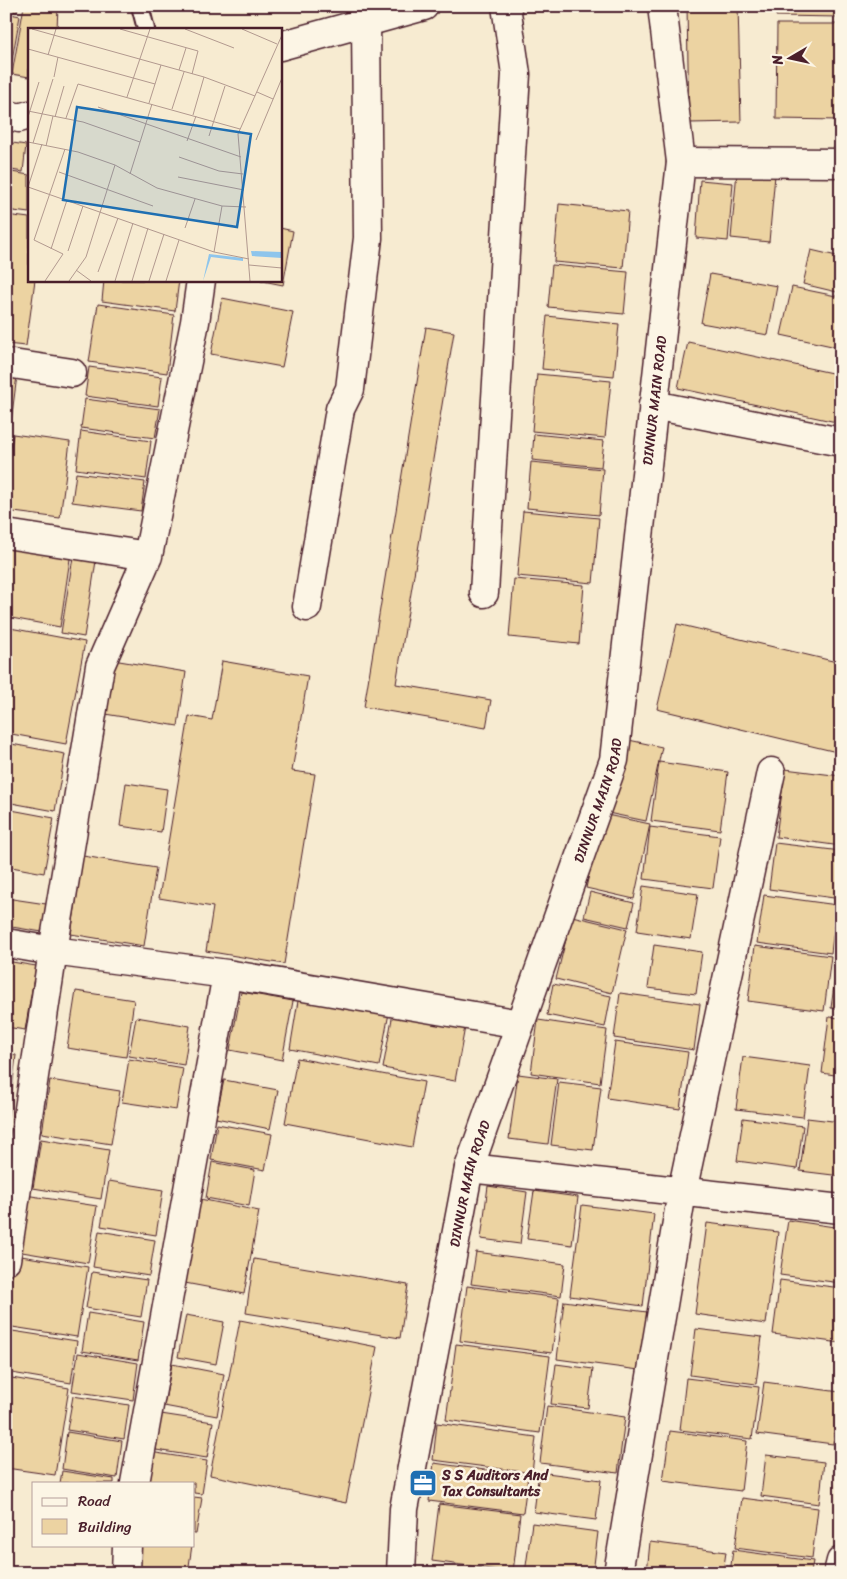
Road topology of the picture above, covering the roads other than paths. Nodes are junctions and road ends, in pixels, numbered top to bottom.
1 (140, 6) edge
2 (424, 6) edge
3 (506, 6) edge
4 (662, 6) edge
5 (366, 22) junction
6 (146, 28) edge
7 (281, 46) edge
8 (6, 114) edge
9 (28, 115) edge
10 (680, 162) junction
11 (841, 163) edge
12 (202, 281) edge
13 (6, 363) edge
14 (72, 373) dead end
15 (653, 406) junction
16 (841, 442) edge
17 (6, 534) edge
18 (148, 556) junction
19 (484, 593) dead end
20 (307, 607) dead end
21 (770, 772) dead end
22 (6, 943) edge
23 (53, 951) junction
24 (227, 974) junction
25 (520, 1024) junction
26 (469, 1168) junction
27 (682, 1192) junction
28 (841, 1209) edge
29 (6, 1260) edge
30 (134, 1482) edge
31 (127, 1546) edge
32 (841, 1561) edge
33 (126, 1573) edge
34 (400, 1573) edge
35 (618, 1573) edge
36 (838, 1573) edge

1 - 6 lane
2 - 5 street
3 - 19 street
4 - 10 street, DINNUR MAIN ROAD
5 - 7 street
5 - 20 street
8 - 9 street
10 - 11 street
10 - 15 street, DINNUR MAIN ROAD
12 - 18 street
13 - 14 street
15 - 16 street
15 - 25 street, DINNUR MAIN ROAD
17 - 18 street
18 - 23 street
21 - 27 street
22 - 23 street
23 - 24 street
23 - 29 street
24 - 25 street
24 - 30 street
25 - 26 street, DINNUR MAIN ROAD
26 - 27 street
26 - 34 street, DINNUR MAIN ROAD
27 - 28 street
27 - 35 street
31 - 33 street
32 - 36 street

